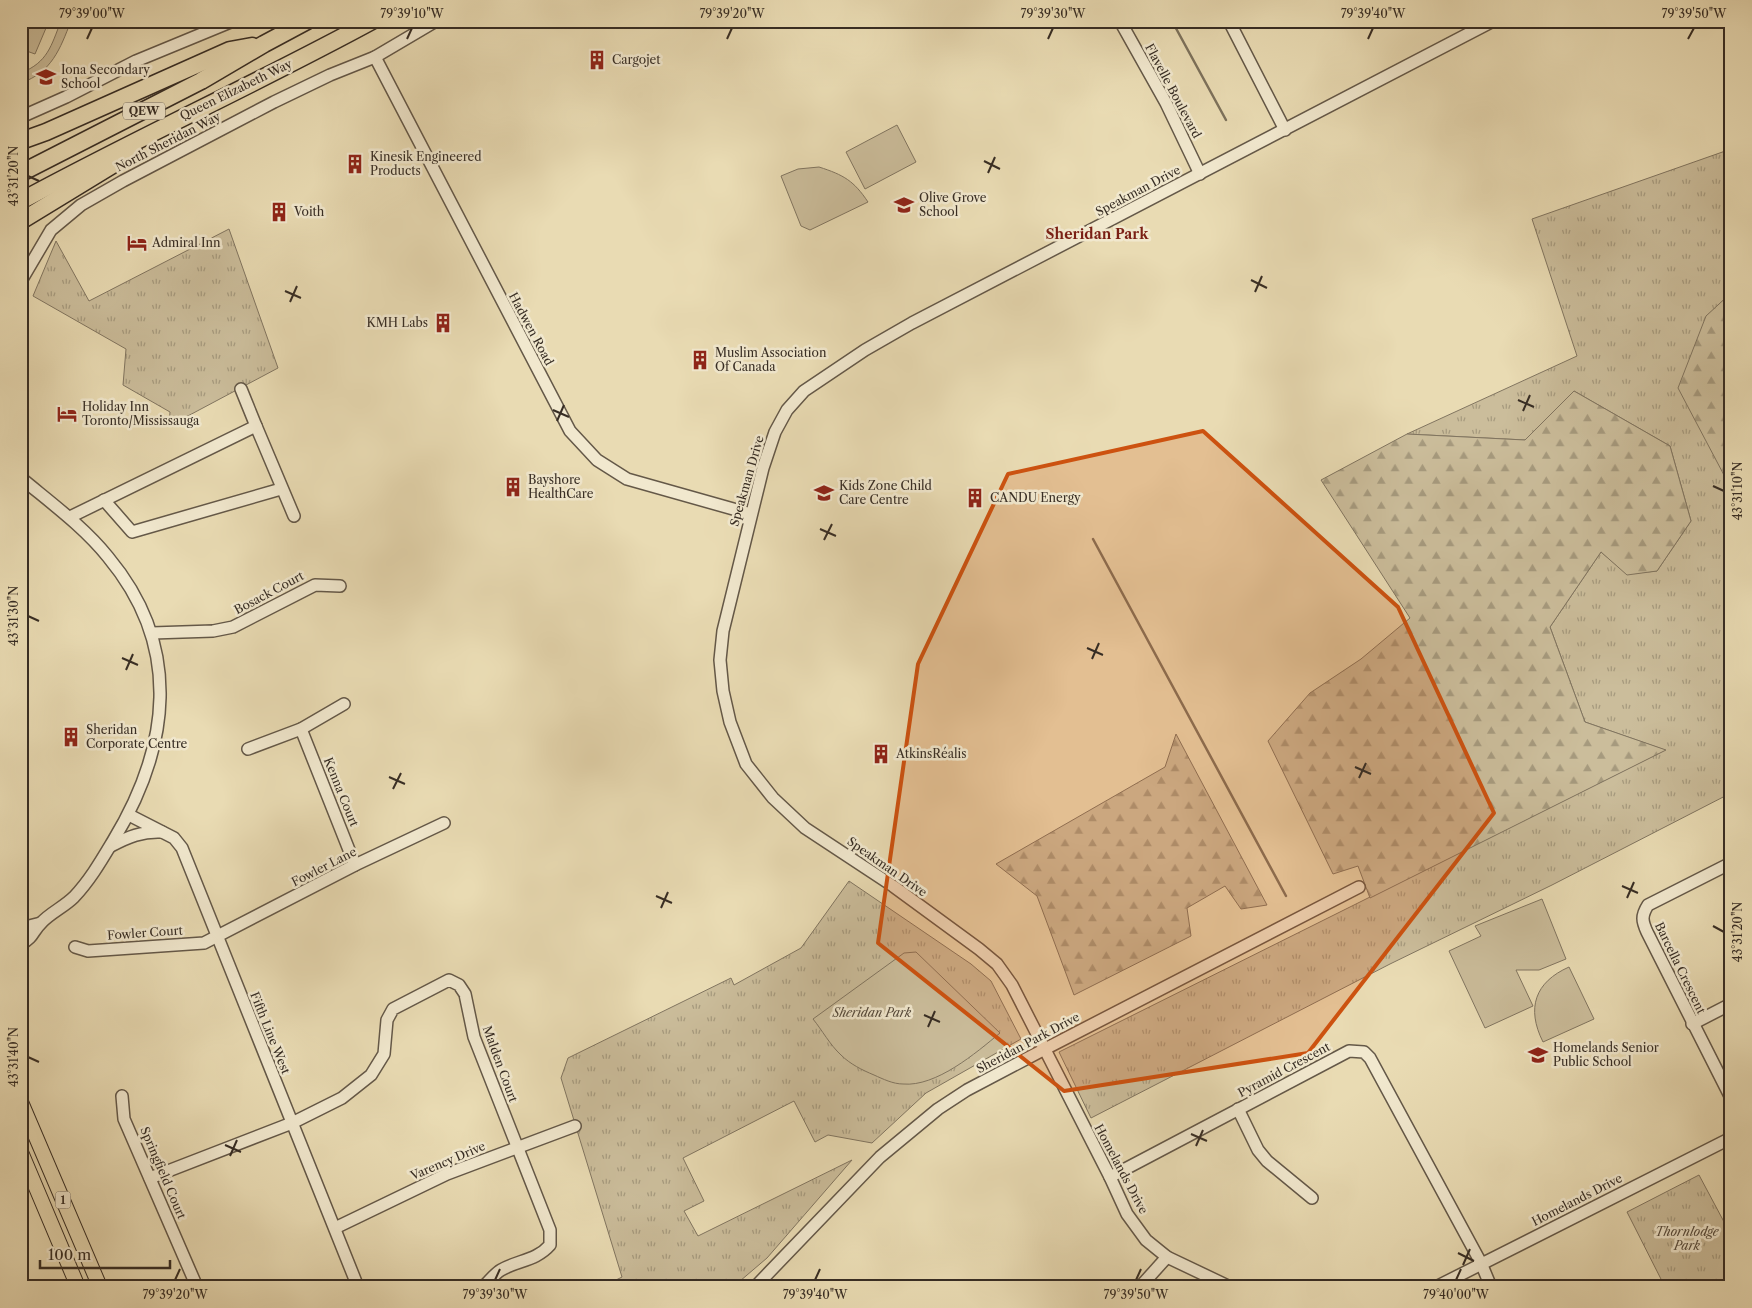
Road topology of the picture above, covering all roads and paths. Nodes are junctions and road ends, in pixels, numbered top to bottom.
1 (233, 21) edge
2 (307, 21) edge
3 (372, 21) edge
4 (436, 21) edge
5 (1120, 21) edge
6 (1229, 21) edge
7 (1493, 21) edge
8 (264, 44) junction
9 (375, 58) junction
10 (235, 90) junction
11 (21, 117) edge
12 (1285, 130) junction
13 (21, 140) edge
14 (21, 173) edge
15 (1200, 174) junction
16 (21, 201) edge
17 (21, 221) edge
18 (21, 281) edge
19 (241, 389) dead end
20 (256, 426) junction
21 (21, 478) edge
22 (282, 489) junction
23 (104, 500) junction
24 (751, 514) junction
25 (294, 516) dead end
26 (70, 517) junction
27 (340, 586) dead end
28 (152, 633) junction
29 (344, 704) dead end
30 (301, 729) junction
31 (248, 750) dead end
32 (129, 815) junction
33 (444, 823) dead end
34 (164, 832) junction
35 (110, 846) junction
36 (1731, 863) edge
37 (356, 865) junction
38 (1359, 887) dead end
39 (41, 923) junction
40 (21, 928) edge
41 (217, 937) junction
42 (21, 944) edge
43 (74, 947) dead end
44 (1731, 1004) edge
45 (1692, 1024) junction
46 (1043, 1050) junction
47 (122, 1096) dead end
48 (1731, 1098) edge
49 (21, 1102) edge
50 (1238, 1109) junction
51 (292, 1123) junction
52 (574, 1126) dead end
53 (1731, 1138) edge
54 (517, 1148) junction
55 (21, 1152) edge
56 (1110, 1177) junction
57 (150, 1178) junction
58 (1312, 1198) dead end
59 (335, 1228) junction
60 (1167, 1257) junction
61 (1481, 1263) junction
62 (78, 1287) edge
63 (100, 1287) edge
64 (197, 1287) edge
65 (358, 1287) edge
66 (483, 1287) edge
67 (755, 1287) edge
68 (1140, 1287) edge
69 (1230, 1287) edge
70 (1436, 1287) edge
71 (1491, 1287) edge

1 - 11 street
2 - 8 highway, Queen Elizabeth Way / QEW
3 - 10 highway, Queen Elizabeth Way / QEW
4 - 9 street, North Sheridan Way
5 - 15 street, Flavelle Boulevard
6 - 12 street
7 - 12 street, Speakman Drive
8 - 13 highway
8 - 14 highway, Queen Elizabeth Way / QEW
9 - 18 street, North Sheridan Way
9 - 24 street, Hadwen Road
10 - 16 highway, Queen Elizabeth Way / QEW
10 - 17 highway
12 - 15 street, Speakman Drive
15 - 24 street, Speakman Drive
19 - 20 street
20 - 22 street
20 - 23 street
21 - 26 street
22 - 23 street
22 - 25 street
23 - 26 street
24 - 46 street, Speakman Drive
26 - 28 street
27 - 28 street, Bosack Court
28 - 32 street
29 - 30 street
30 - 31 street
30 - 37 street, Kenna Court
32 - 34 street, Fifth Line West
32 - 35 street
33 - 37 street, Fowler Lane
34 - 35 street
34 - 41 street, Fifth Line West
35 - 39 street
36 - 45 street, Barcella Crescent
37 - 41 street, Fowler Lane
38 - 46 street, Sheridan Park Drive
39 - 40 street
39 - 42 street
41 - 43 street, Fowler Court
41 - 51 street, Fifth Line West
44 - 45 street
45 - 48 street, Barcella Crescent
46 - 56 street, Homelands Drive
46 - 67 street, Sheridan Park Drive
47 - 57 street, Springfield Court
49 - 63 main road, 1
50 - 56 street, Pyramid Crescent
50 - 58 street
50 - 61 street, Pyramid Crescent
51 - 54 street, Malden Court
51 - 57 street
51 - 59 street, Fifth Line West
52 - 54 street, Varency Drive
53 - 61 street, Homelands Drive
54 - 59 street, Varency Drive
54 - 66 street, Malden Court
55 - 62 main road, 1
56 - 60 street, Homelands Drive
57 - 64 street, Springfield Court
59 - 65 street, Fifth Line West
60 - 68 street
60 - 69 street, Homelands Drive
61 - 70 street, Homelands Drive
61 - 71 street

